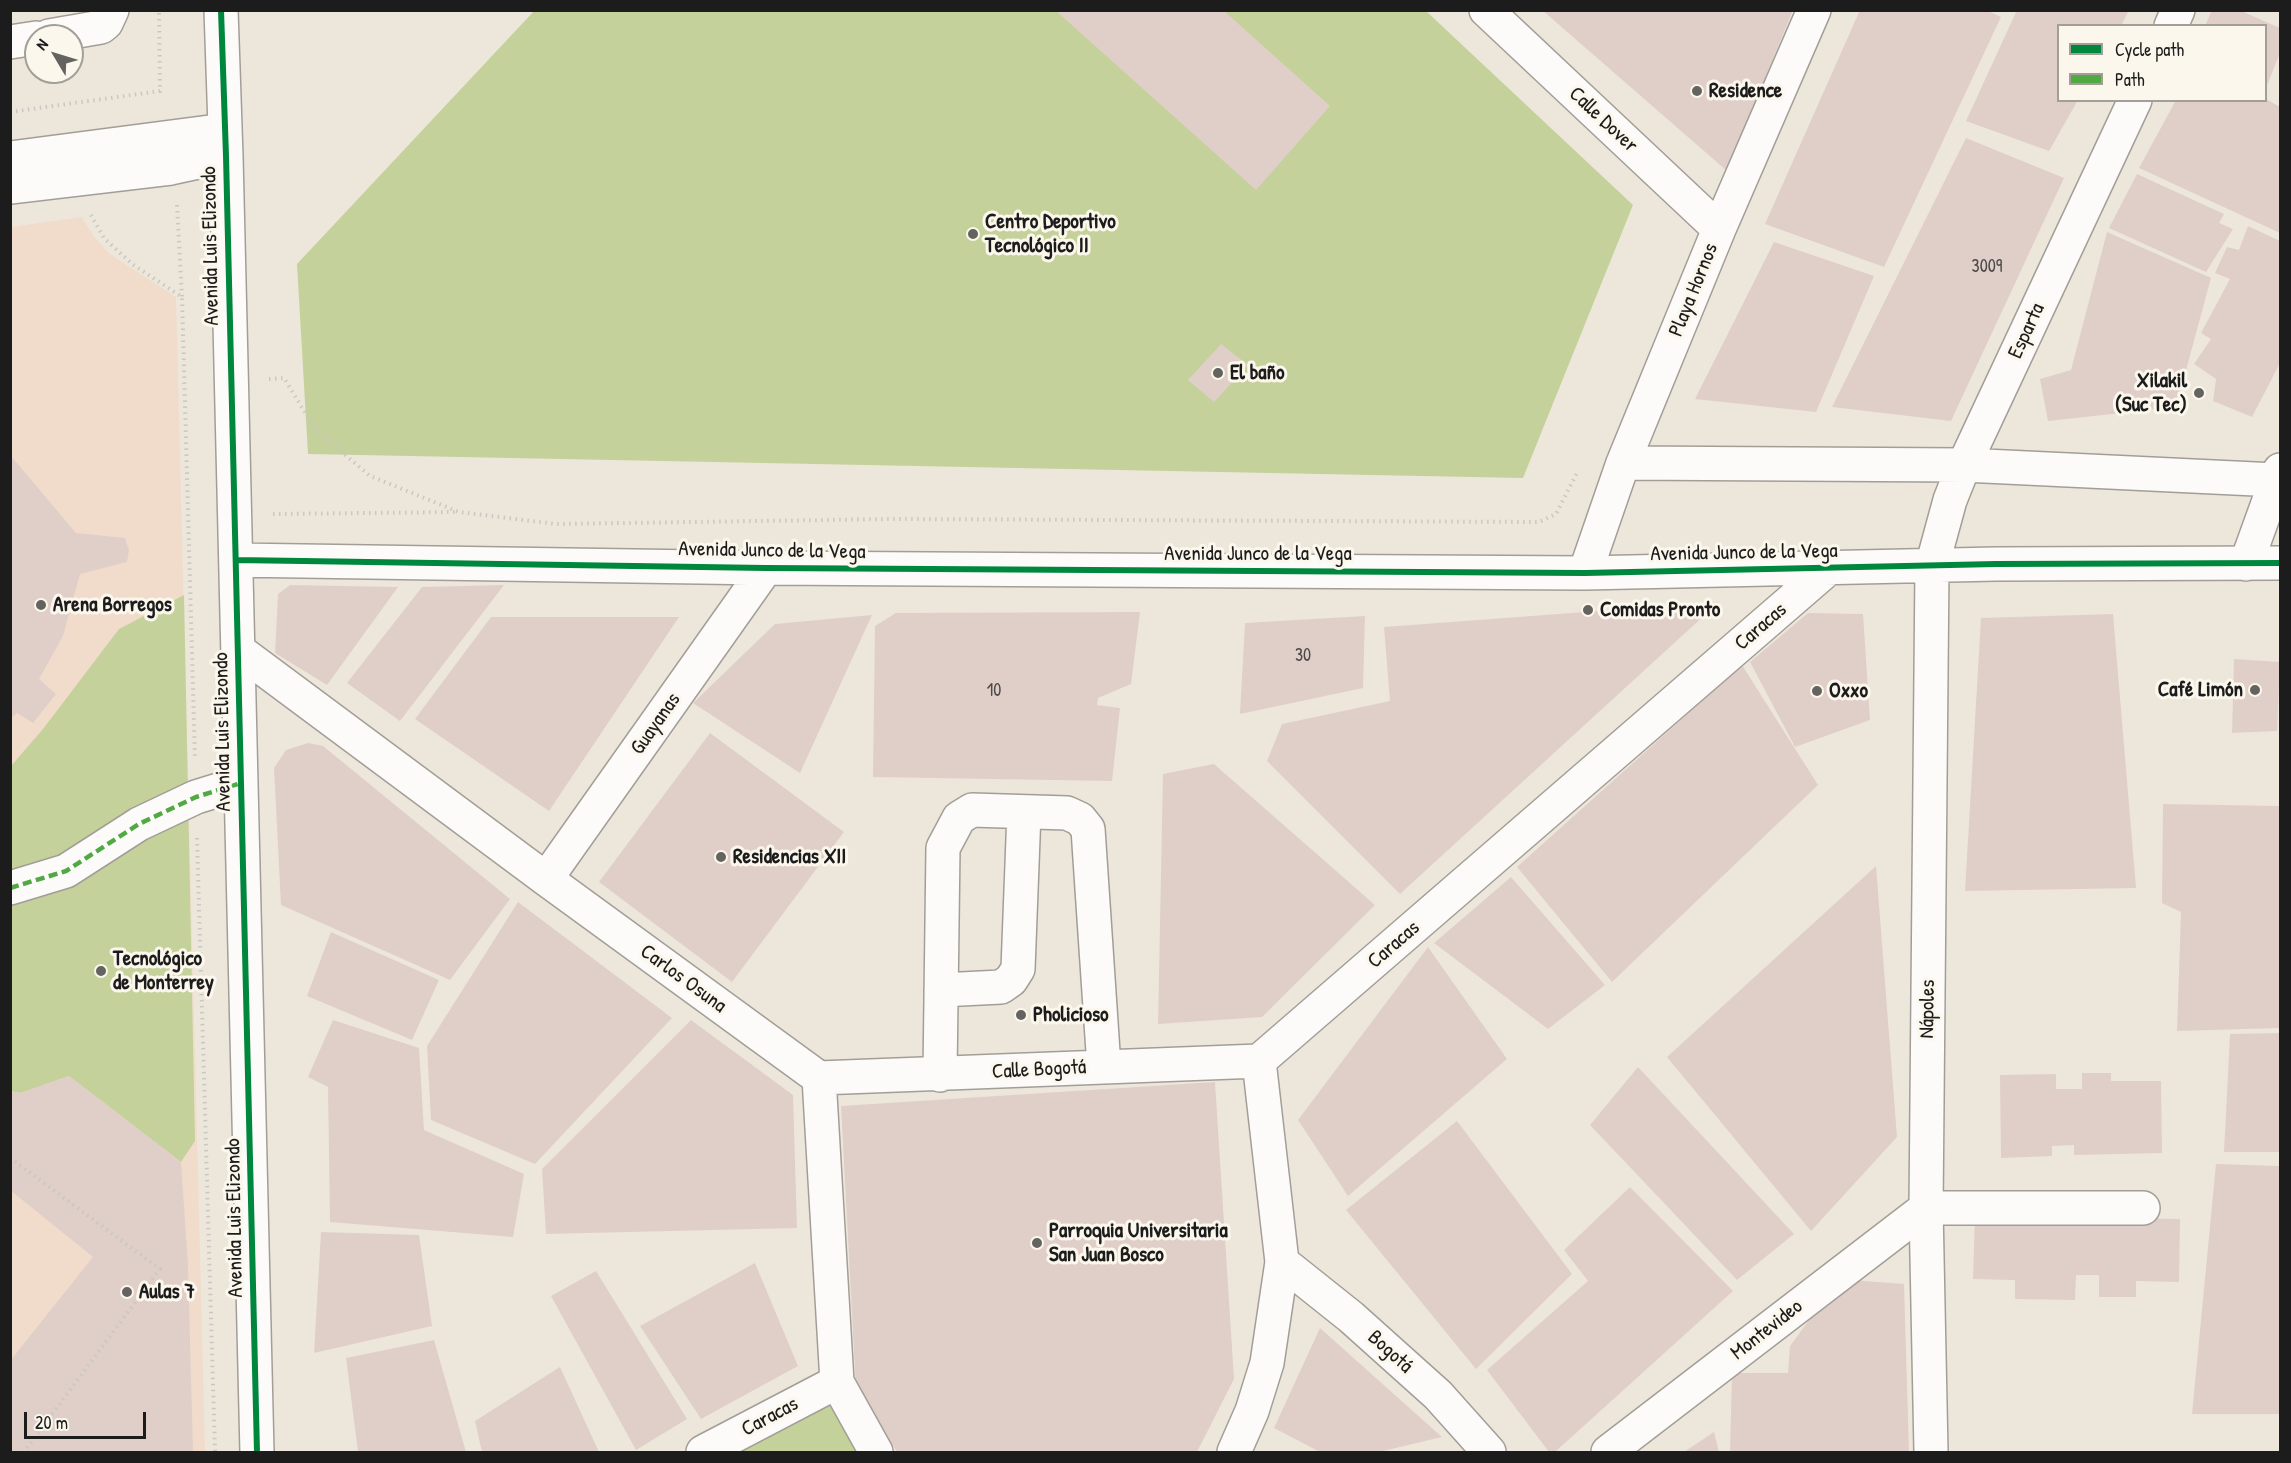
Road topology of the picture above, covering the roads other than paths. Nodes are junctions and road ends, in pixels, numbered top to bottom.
1 (112, 10) edge
2 (220, 10) edge
3 (1486, 10) edge
4 (1814, 10) edge
5 (2178, 10) edge
6 (2172, 24) edge
7 (84, 30) edge
8 (2133, 102) edge
9 (226, 143) junction
10 (10, 158) edge
11 (10, 187) edge
12 (1719, 229) junction
13 (1623, 463) junction
14 (1964, 465) junction
15 (2278, 475) edge
16 (236, 560) junction
17 (2280, 563) edge
18 (2246, 564) junction
19 (1932, 566) junction
20 (1830, 567) junction
21 (766, 568) junction
22 (1585, 573) junction
23 (238, 650) junction
24 (241, 783) junction
25 (1024, 812) junction
26 (546, 879) junction
27 (10, 888) edge
28 (941, 990) junction
29 (1259, 1062) junction
30 (1104, 1066) junction
31 (940, 1075) junction
32 (819, 1078) junction
33 (1926, 1208) junction
34 (2143, 1208) dead end
35 (1282, 1262) junction
36 (837, 1382) junction
37 (257, 1452) edge
38 (703, 1452) edge
39 (876, 1452) edge
40 (1234, 1452) edge
41 (1489, 1452) edge
42 (1608, 1452) edge
43 (1930, 1452) edge

1 - 7 street
2 - 9 street, Avenida Luis Elizondo
3 - 12 street, Calle Dover
4 - 12 street, Playa Hornos
5 - 6 street
8 - 14 street, Esparta
9 - 10 street
9 - 11 street
9 - 16 street, Avenida Luis Elizondo
12 - 13 street, Playa Hornos
13 - 14 street
13 - 22 street, Playa Hornos
14 - 15 street
14 - 19 street, Esparta
15 - 18 street
16 - 21 street, Avenida Junco de la Vega
16 - 23 street, Avenida Luis Elizondo
17 - 18 street, Avenida Junco de la Vega
18 - 19 street, Avenida Junco de la Vega
19 - 20 street, Avenida Junco de la Vega
19 - 33 street, Nápoles
20 - 22 street, Avenida Junco de la Vega
20 - 29 street, Caracas
21 - 22 street, Avenida Junco de la Vega
21 - 26 street, Guayanas
23 - 24 street, Avenida Luis Elizondo
23 - 26 street, Carlos Osuna
24 - 27 street
24 - 37 street, Avenida Luis Elizondo
25 - 28 street
25 - 28 street
25 - 30 street
26 - 32 street, Carlos Osuna
28 - 31 street
29 - 30 street, Calle Bogotá
29 - 35 street
30 - 31 street, Calle Bogotá
31 - 32 street, Calle Bogotá
32 - 36 street
33 - 34 street
33 - 42 street, Montevideo
33 - 43 street, Nápoles
35 - 40 street
35 - 41 street, Bogotá
36 - 38 street, Caracas
36 - 39 street

